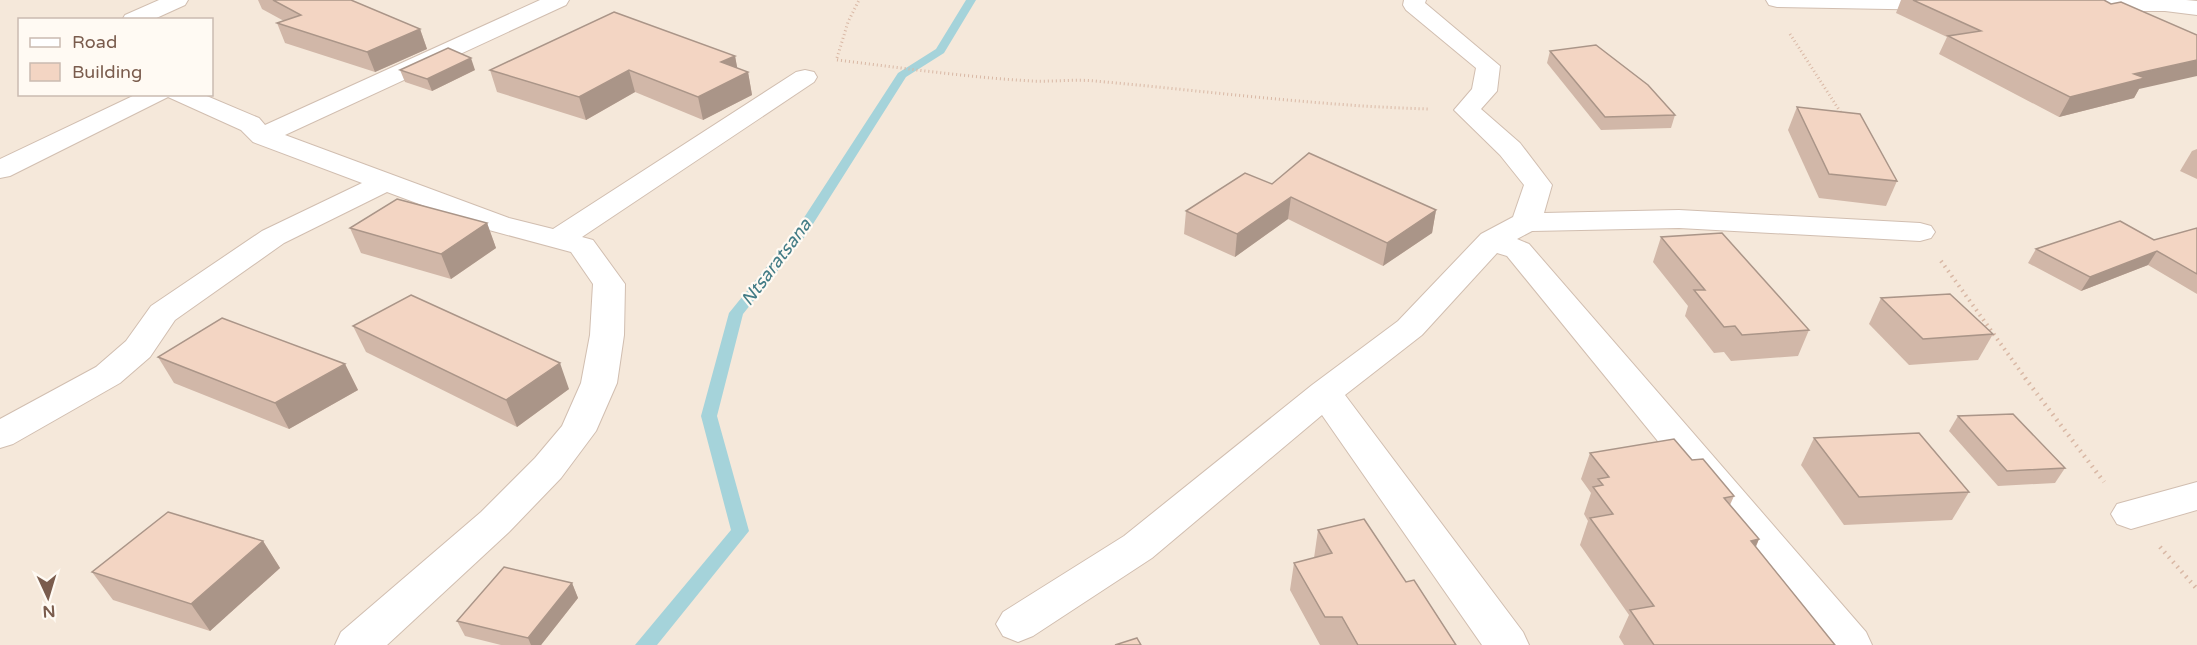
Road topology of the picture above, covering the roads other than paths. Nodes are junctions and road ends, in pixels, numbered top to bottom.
1 (177, 0) edge
2 (558, 0) edge
3 (1415, 0) edge
4 (1777, 0) edge
5 (1960, 3) edge
6 (2064, 3) edge
7 (2197, 8) edge
8 (137, 18) edge
9 (805, 77) road end
10 (154, 96) edge
11 (184, 96) edge
12 (262, 136) junction
13 (0, 170) edge
14 (386, 182) junction
15 (1526, 222) junction
16 (1920, 232) road end
17 (558, 238) junction
18 (1492, 240) junction
19 (1325, 393) junction
20 (0, 435) edge
21 (2197, 496) edge
22 (2131, 514) road end
23 (1018, 624) dead end
24 (357, 645) edge
25 (1507, 645) edge
26 (1850, 645) edge

1 - 8 street
2 - 12 street
3 - 15 street
4 - 5 street
6 - 7 street
9 - 17 street
10 - 13 street
11 - 12 street
12 - 14 street
14 - 17 street
14 - 20 street
15 - 16 street
15 - 18 street
17 - 24 street
18 - 19 street
18 - 26 street
19 - 23 street
19 - 25 street
21 - 22 street

